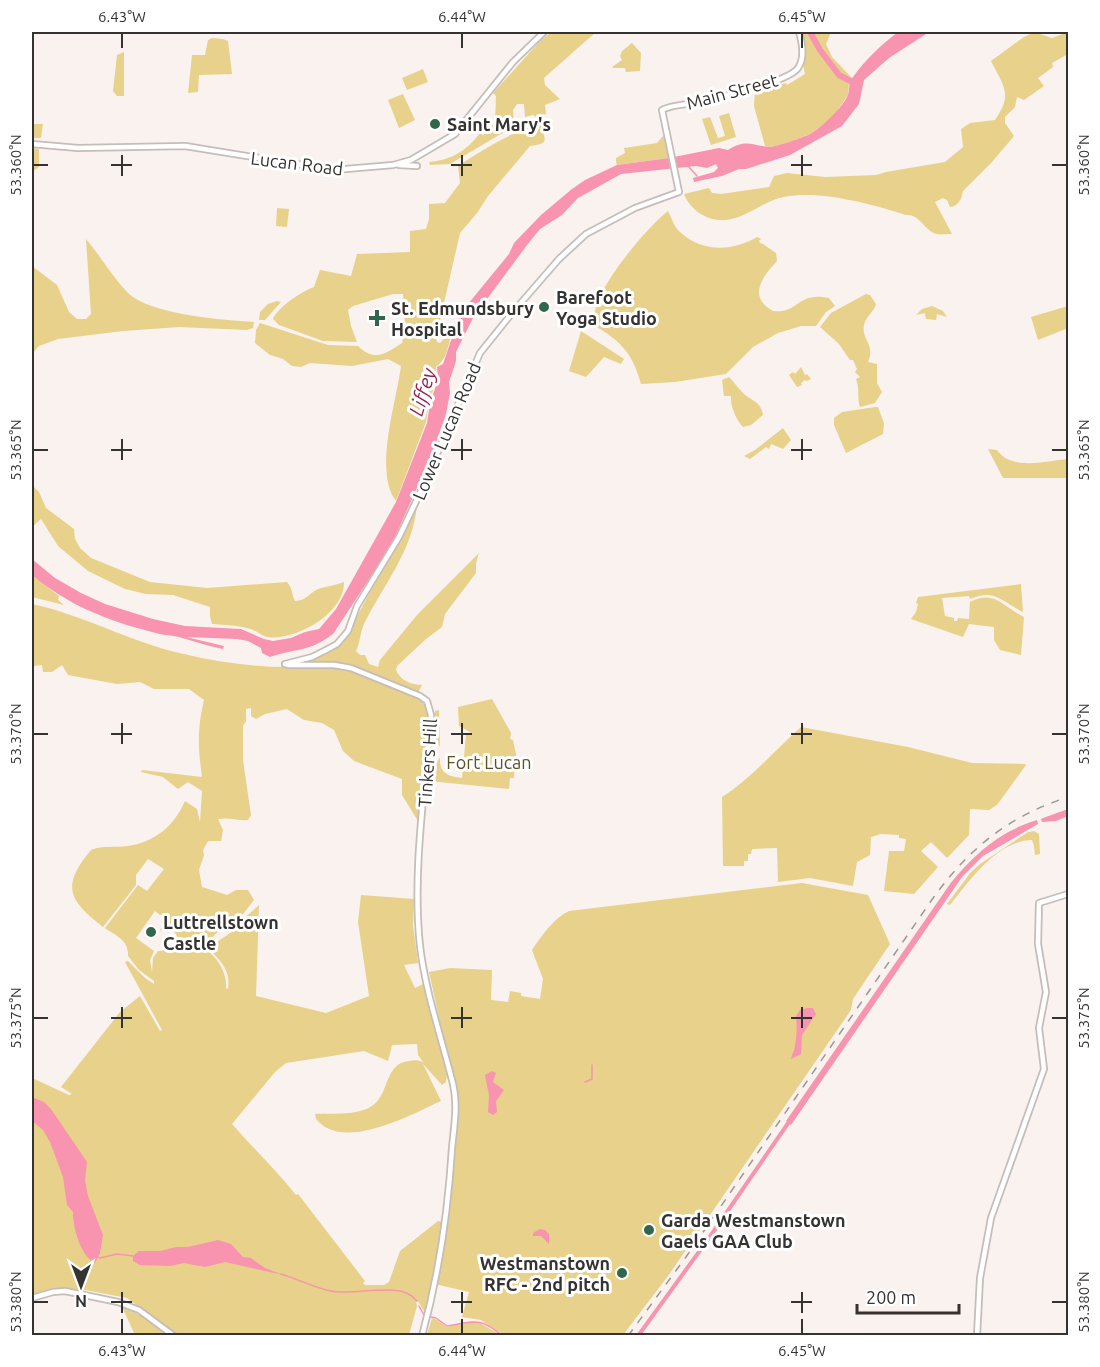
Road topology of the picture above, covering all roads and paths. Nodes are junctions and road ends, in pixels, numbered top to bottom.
1 (544, 32) edge
2 (799, 32) edge
3 (32, 144) edge
4 (393, 165) junction
5 (417, 166) dead end
6 (675, 171) joint
7 (285, 664) joint
8 (1068, 894) edge
9 (32, 1298) edge
10 (174, 1335) edge
11 (422, 1335) edge
12 (977, 1335) edge

1 - 4 main road, Lucan Road
2 - 6 main road, Main Street
3 - 4 main road, Lucan Road
4 - 5 main road
6 - 7 main road, Lower Lucan Road
7 - 11 main road, Tinkers Hill
8 - 12 main road
9 - 10 main road

